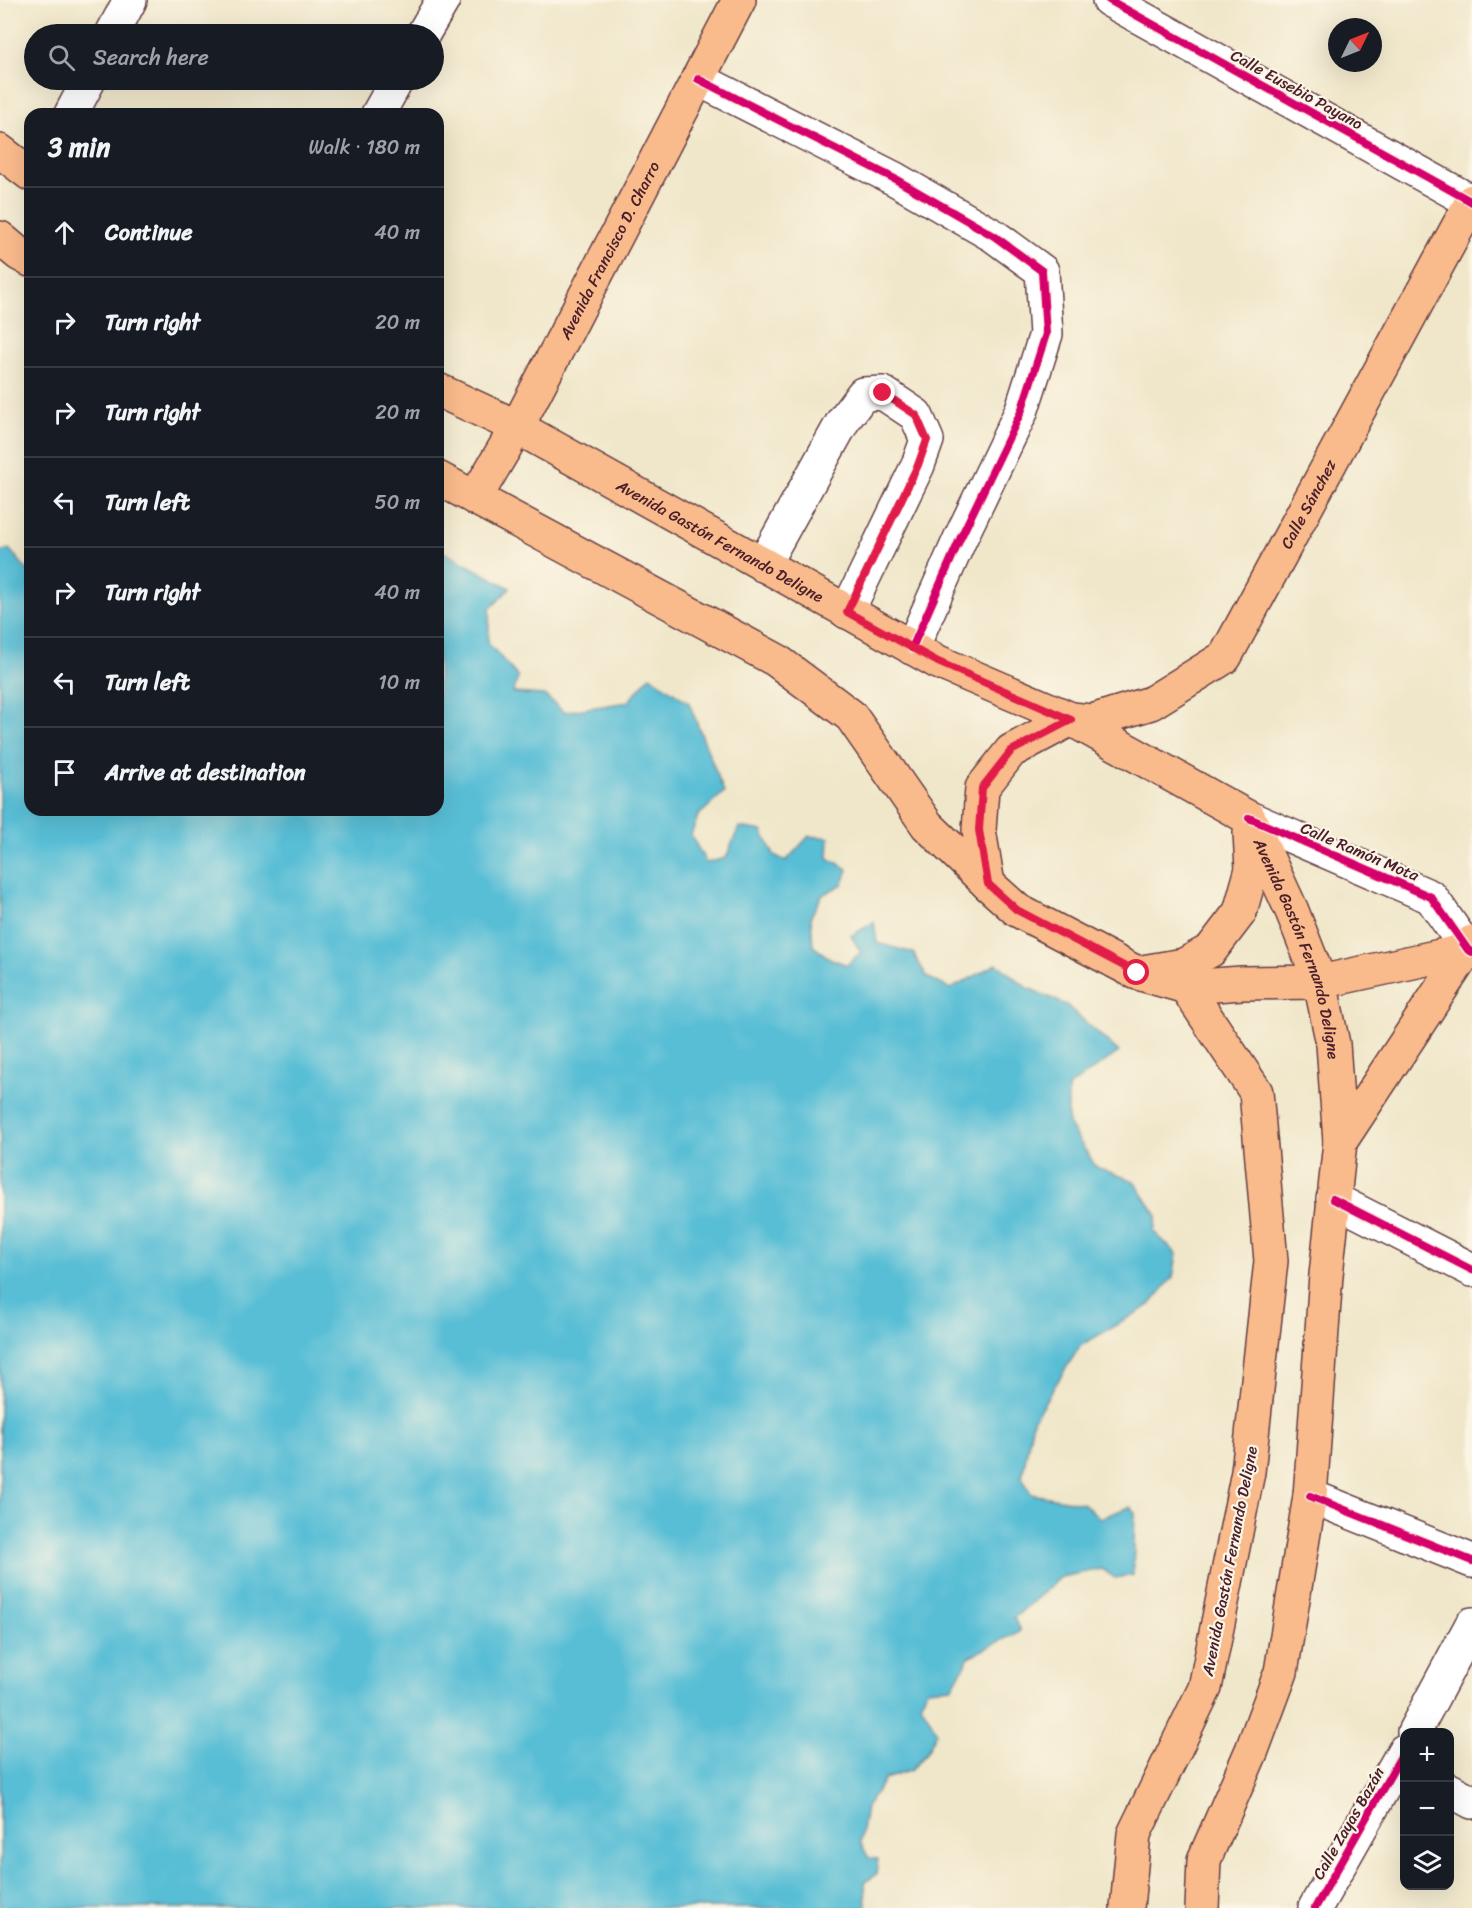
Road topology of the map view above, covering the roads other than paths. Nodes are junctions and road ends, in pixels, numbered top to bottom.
1 (130, 0) edge
2 (442, 0) edge
3 (739, 0) edge
4 (1109, 0) edge
5 (117, 24) edge
6 (429, 24) edge
7 (698, 79) junction
8 (83, 90) edge
9 (391, 90) edge
10 (73, 108) edge
11 (381, 108) edge
12 (0, 151) edge
13 (24, 169) edge
14 (1472, 201) edge
15 (0, 237) edge
16 (24, 257) edge
17 (444, 393) edge
18 (517, 427) junction
19 (444, 481) edge
20 (475, 498) junction
21 (763, 565) junction
22 (847, 612) junction
23 (912, 648) junction
24 (1071, 720) junction
25 (1249, 818) junction
26 (988, 884) junction
27 (1471, 948) edge
28 (1137, 973) junction
29 (1320, 982) junction
30 (1186, 987) junction
31 (1340, 1142) junction
32 (1333, 1200) junction
33 (1472, 1270) edge
34 (1310, 1496) junction
35 (1472, 1561) edge
36 (1472, 1624) edge
37 (1416, 1728) edge
38 (1400, 1763) edge
39 (1454, 1793) edge
40 (1472, 1802) edge
41 (1127, 1908) edge
42 (1202, 1908) edge
43 (1315, 1908) edge

1 - 5 street
2 - 6 street
3 - 7 main road, Avenida Francisco D. Charro
4 - 14 street, Calle Eusebio Payano
7 - 18 main road, Avenida Francisco D. Charro
7 - 23 street
8 - 10 street
9 - 11 street
12 - 13 main road
14 - 24 main road, Calle Sánchez
15 - 16 main road
17 - 18 main road, Avenida Gastón Fernando Deligne
18 - 20 main road, Avenida Francisco D. Charro
18 - 21 main road, Avenida Gastón Fernando Deligne
19 - 20 main road
20 - 26 main road
21 - 22 main road, Avenida Gastón Fernando Deligne
21 - 22 street
22 - 23 main road, Avenida Gastón Fernando Deligne
23 - 24 main road, Avenida Gastón Fernando Deligne
24 - 25 main road, Avenida Gastón Fernando Deligne
24 - 26 main road
25 - 27 street, Calle Ramón Mota
25 - 28 main road
25 - 29 main road, Avenida Gastón Fernando Deligne
26 - 28 main road
27 - 29 main road
27 - 31 main road
28 - 30 main road
29 - 30 main road
29 - 31 main road, Avenida Gastón Fernando Deligne
30 - 41 main road, Avenida Gastón Fernando Deligne
31 - 32 main road, Avenida Gastón Fernando Deligne
32 - 33 street
32 - 34 main road, Avenida Gastón Fernando Deligne
34 - 35 street
34 - 42 main road, Avenida Gastón Fernando Deligne
36 - 37 street
38 - 43 street, Calle Zayas Bazán
39 - 40 street

